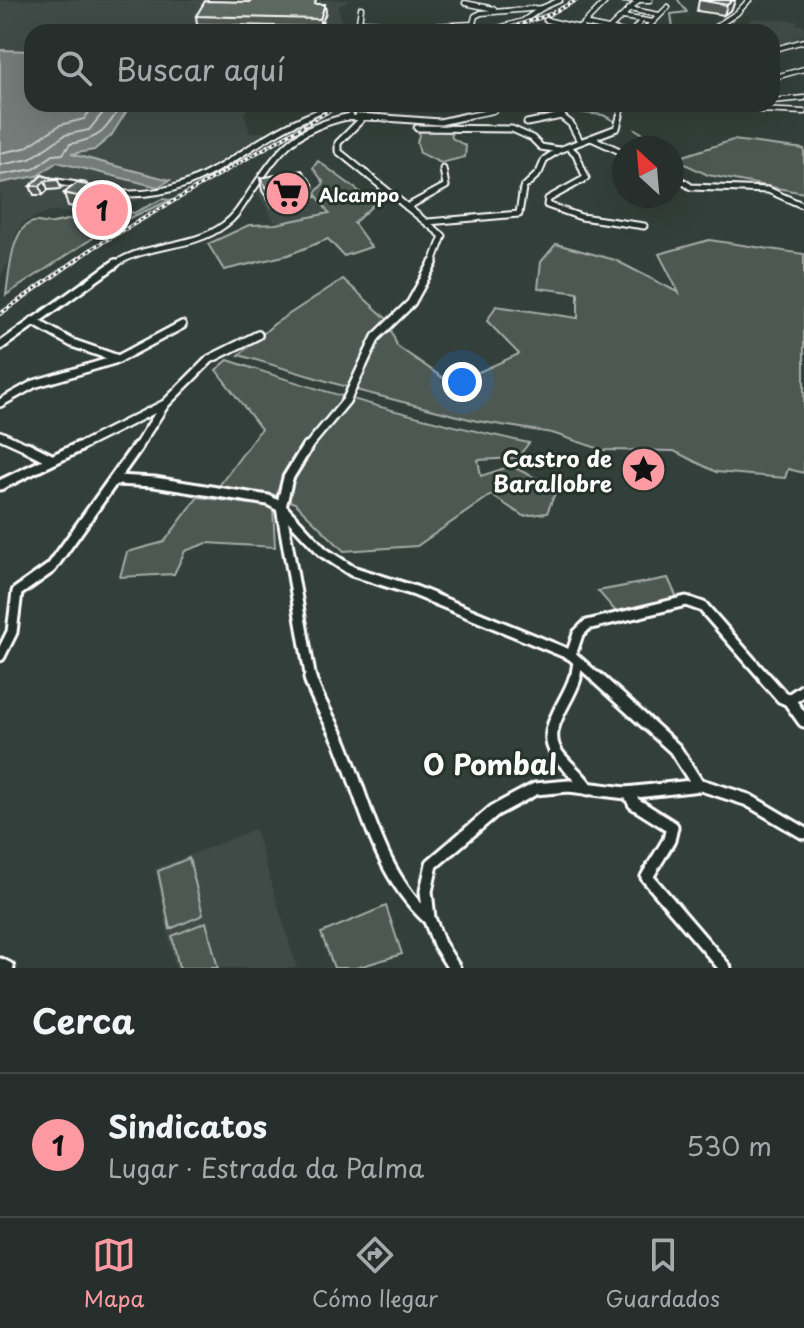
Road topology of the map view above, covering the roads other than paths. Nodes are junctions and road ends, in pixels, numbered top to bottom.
1 (560, 0) edge
2 (607, 0) edge
3 (624, 0) edge
4 (650, 0) edge
5 (749, 0) edge
6 (637, 2) junction
7 (465, 3) dead end
8 (668, 7) dead end
9 (361, 8) dead end
10 (542, 8) junction
11 (629, 9) junction
12 (498, 11) junction
13 (659, 15) junction
14 (623, 17) junction
15 (633, 18) junction
16 (449, 20) dead end
17 (546, 20) dead end
18 (642, 20) junction
19 (653, 22) joint
20 (379, 24) edge
21 (470, 24) joint
22 (513, 24) edge
23 (563, 24) edge
24 (584, 24) edge
25 (615, 24) edge
26 (628, 24) edge
27 (639, 24) edge
28 (720, 24) edge
29 (804, 41) edge
30 (780, 48) edge
31 (804, 69) edge
32 (780, 76) edge
33 (804, 98) edge
34 (780, 100) edge
35 (780, 111) edge
36 (322, 112) edge
37 (488, 112) edge
38 (557, 112) edge
39 (621, 112) edge
40 (804, 112) edge
41 (563, 116) junction
42 (341, 117) junction
43 (360, 121) junction
44 (527, 123) dead end
45 (590, 138) junction
46 (580, 141) junction
47 (569, 147) junction
48 (612, 148) edge
49 (559, 150) junction
50 (443, 169) dead end
51 (49, 181) edge
52 (684, 182) edge
53 (804, 206) edge
54 (407, 207) junction
55 (428, 222) junction
56 (644, 226) dead end
57 (33, 321) junction
58 (182, 325) dead end
59 (258, 335) dead end
60 (0, 346) edge
61 (118, 359) junction
62 (0, 403) edge
63 (165, 404) junction
64 (0, 435) edge
65 (51, 459) junction
66 (116, 480) junction
67 (0, 485) edge
68 (281, 507) junction
69 (0, 656) edge
70 (574, 658) junction
71 (804, 690) edge
72 (789, 700) junction
73 (804, 721) edge
74 (698, 785) junction
75 (588, 789) junction
76 (629, 793) junction
77 (804, 833) edge
78 (428, 918) junction
79 (0, 964) edge
80 (8, 968) edge
81 (454, 968) edge
82 (725, 968) edge

1 - 10 street
2 - 24 street
3 - 6 street
4 - 6 street
5 - 28 street
6 - 11 street
7 - 12 street
8 - 13 street
9 - 20 street
10 - 12 street
10 - 22 street
11 - 13 street
11 - 14 street
12 - 21 street
13 - 19 street
14 - 15 street
14 - 25 street
15 - 18 street
15 - 26 street
16 - 21 street
17 - 23 street
18 - 19 street
18 - 27 street
29 - 30 street
31 - 32 street
33 - 34 street
35 - 40 street
36 - 51 street
37 - 42 street
38 - 41 street
39 - 45 street
41 - 44 street
41 - 46 street
42 - 43 street
42 - 57 street
43 - 49 street
43 - 54 street
45 - 46 street
45 - 48 street
46 - 47 street
47 - 49 street
47 - 56 street
49 - 55 street
50 - 54 street
52 - 53 street
54 - 55 street
55 - 68 street
57 - 60 street
57 - 61 street
58 - 61 street
59 - 63 street
61 - 62 street
63 - 65 street
63 - 66 street
64 - 65 street
65 - 67 street
66 - 68 street
66 - 69 street
68 - 70 street
68 - 78 street
70 - 72 street
70 - 74 street
70 - 75 street
71 - 72 street
72 - 73 street
74 - 76 street
74 - 77 street
75 - 76 street
75 - 78 street
76 - 82 street
78 - 81 street
79 - 80 street

